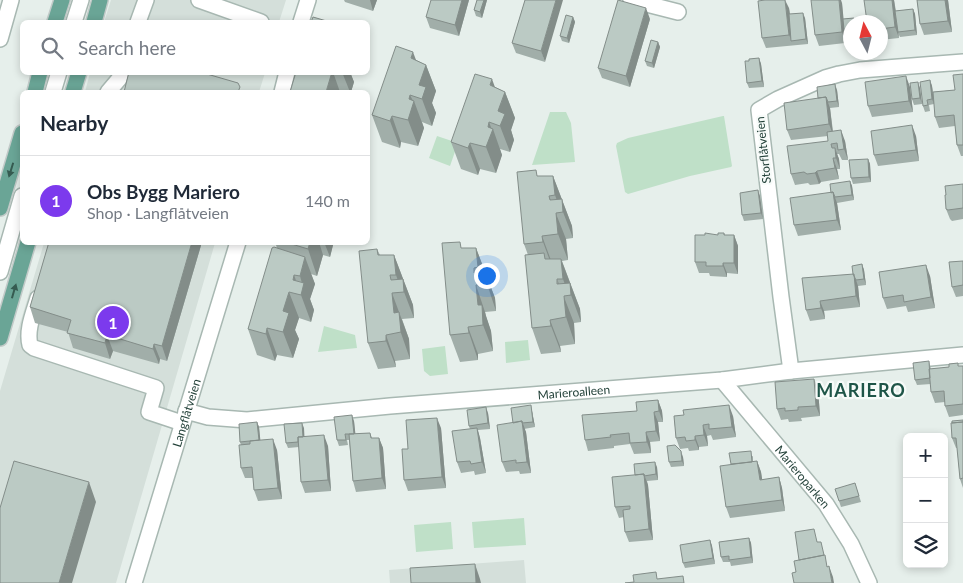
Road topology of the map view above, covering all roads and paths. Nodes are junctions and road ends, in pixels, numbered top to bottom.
1 (62, 0) edge
2 (81, 0) edge
3 (100, 0) edge
4 (146, 0) edge
5 (199, 0) edge
6 (308, 0) edge
7 (631, 0) edge
8 (11, 3) edge
9 (678, 12) dead end
10 (56, 20) edge
11 (75, 20) edge
12 (95, 20) edge
13 (139, 20) edge
14 (255, 20) edge
15 (302, 20) edge
16 (0, 39) edge
17 (963, 62) edge
18 (39, 75) edge
19 (58, 75) edge
20 (78, 75) edge
21 (120, 75) edge
22 (286, 75) edge
23 (36, 90) edge
24 (54, 90) edge
25 (74, 90) edge
26 (110, 90) edge
27 (282, 90) edge
28 (20, 140) edge
29 (20, 203) edge
30 (0, 208) edge
31 (27, 245) edge
32 (237, 245) edge
33 (0, 272) edge
34 (41, 288) edge
35 (0, 338) edge
36 (963, 355) edge
37 (791, 371) junction
38 (722, 380) junction
39 (184, 417) junction
40 (134, 583) edge
41 (869, 583) edge

1 - 10 main road
2 - 11 street
3 - 12 main road
4 - 13 street
5 - 14 street
6 - 15 street
7 - 9 street
8 - 16 street
17 - 37 street, Storflåtveien
18 - 23 main road
19 - 24 street
20 - 25 main road
21 - 26 street
22 - 27 street
28 -> 30 main road
29 - 33 street
35 -> 31 main road
32 - 39 street, Langflåtveien
34 - 39 street, Marieroalleen
36 - 37 street, Marieroalleen
37 - 38 street, Marieroalleen
38 - 39 street, Marieroalleen
38 - 41 street, Marieroparken
39 - 40 street, Langflåtveien

